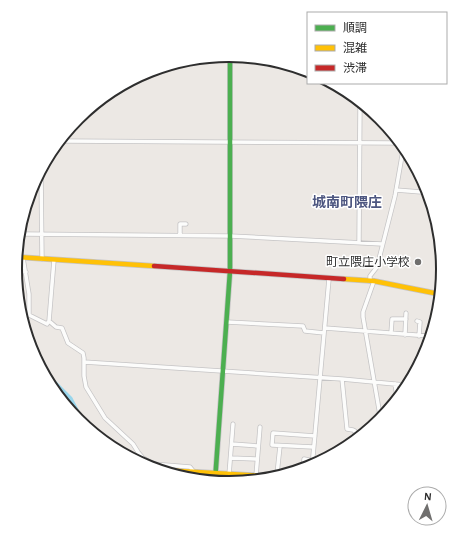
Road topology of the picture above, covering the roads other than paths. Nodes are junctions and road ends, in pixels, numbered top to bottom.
1 (230, 62) edge
2 (360, 108) edge
3 (66, 141) edge
4 (230, 142) junction
5 (360, 142) junction
6 (394, 143) edge
7 (402, 154) edge
8 (41, 182) edge
9 (396, 190) junction
10 (421, 192) dead end
11 (186, 224) dead end
12 (25, 234) edge
13 (42, 234) junction
14 (180, 235) junction
15 (230, 236) junction
16 (359, 242) junction
17 (382, 244) junction
18 (22, 257) edge
19 (42, 259) junction
20 (54, 260) junction
21 (22, 262) edge
22 (230, 271) junction
23 (22, 272) edge
24 (26, 272) junction
25 (329, 279) junction
26 (372, 281) junction
27 (435, 293) edge
28 (406, 313) dead end
29 (29, 314) joint
30 (406, 319) junction
31 (50, 321) junction
32 (417, 321) dead end
33 (227, 322) junction
34 (325, 330) junction
35 (366, 332) junction
36 (391, 333) junction
37 (405, 334) junction
38 (419, 336) junction
39 (426, 337) edge
40 (84, 362) junction
41 (222, 371) junction
42 (320, 378) junction
43 (342, 379) junction
44 (375, 382) junction
45 (395, 384) junction
46 (402, 385) edge
47 (396, 392) edge
48 (379, 413) edge
49 (233, 424) dead end
50 (260, 426) dead end
51 (355, 435) edge
52 (315, 436) junction
53 (232, 444) junction
54 (258, 446) junction
55 (280, 446) junction
56 (314, 447) junction
57 (142, 457) edge
58 (230, 458) junction
59 (257, 459) junction
60 (313, 459) edge
61 (309, 460) dead end
62 (304, 463) edge
63 (162, 465) edge
64 (184, 471) edge
65 (277, 471) edge
66 (194, 472) junction
67 (215, 474) junction
68 (229, 475) junction
69 (247, 476) edge
70 (256, 476) edge

1 - 4 street
2 - 5 street
3 - 4 street
4 - 5 street
4 - 15 street
5 - 6 street
5 - 16 street
7 - 9 street
8 - 13 street
9 - 10 street
9 - 17 street
11 - 14 street
12 - 13 street
13 - 14 street
13 - 19 street
14 - 15 street
15 - 16 street
15 - 22 street
16 - 17 street
17 - 26 street
18 - 19 street
19 - 20 street
20 - 22 street
20 - 31 street
21 - 24 street
22 - 25 street
22 - 33 street
23 - 24 street
24 - 29 street
25 - 26 street
25 - 34 street
26 - 27 street
26 - 35 street
28 - 30 street
29 - 31 street
30 - 36 street
30 - 37 street
31 - 40 street
32 - 38 street
33 - 34 street
33 - 41 street
34 - 35 street
34 - 42 street
35 - 36 street
35 - 44 street
36 - 37 street
37 - 38 street
38 - 39 street
40 - 41 street
40 - 57 street
41 - 42 street
41 - 67 street
42 - 43 street
42 - 52 street
43 - 44 street
43 - 51 street
44 - 45 street
44 - 48 street
45 - 46 street
45 - 47 street
49 - 53 street
50 - 54 street
52 - 55 street
52 - 56 street
53 - 54 street
53 - 58 street
54 - 59 street
55 - 56 street
55 - 65 street
56 - 60 street
58 - 59 street
58 - 68 street
59 - 70 street
61 - 62 street
63 - 66 street
64 - 66 street
66 - 67 street
67 - 68 street
68 - 69 street

